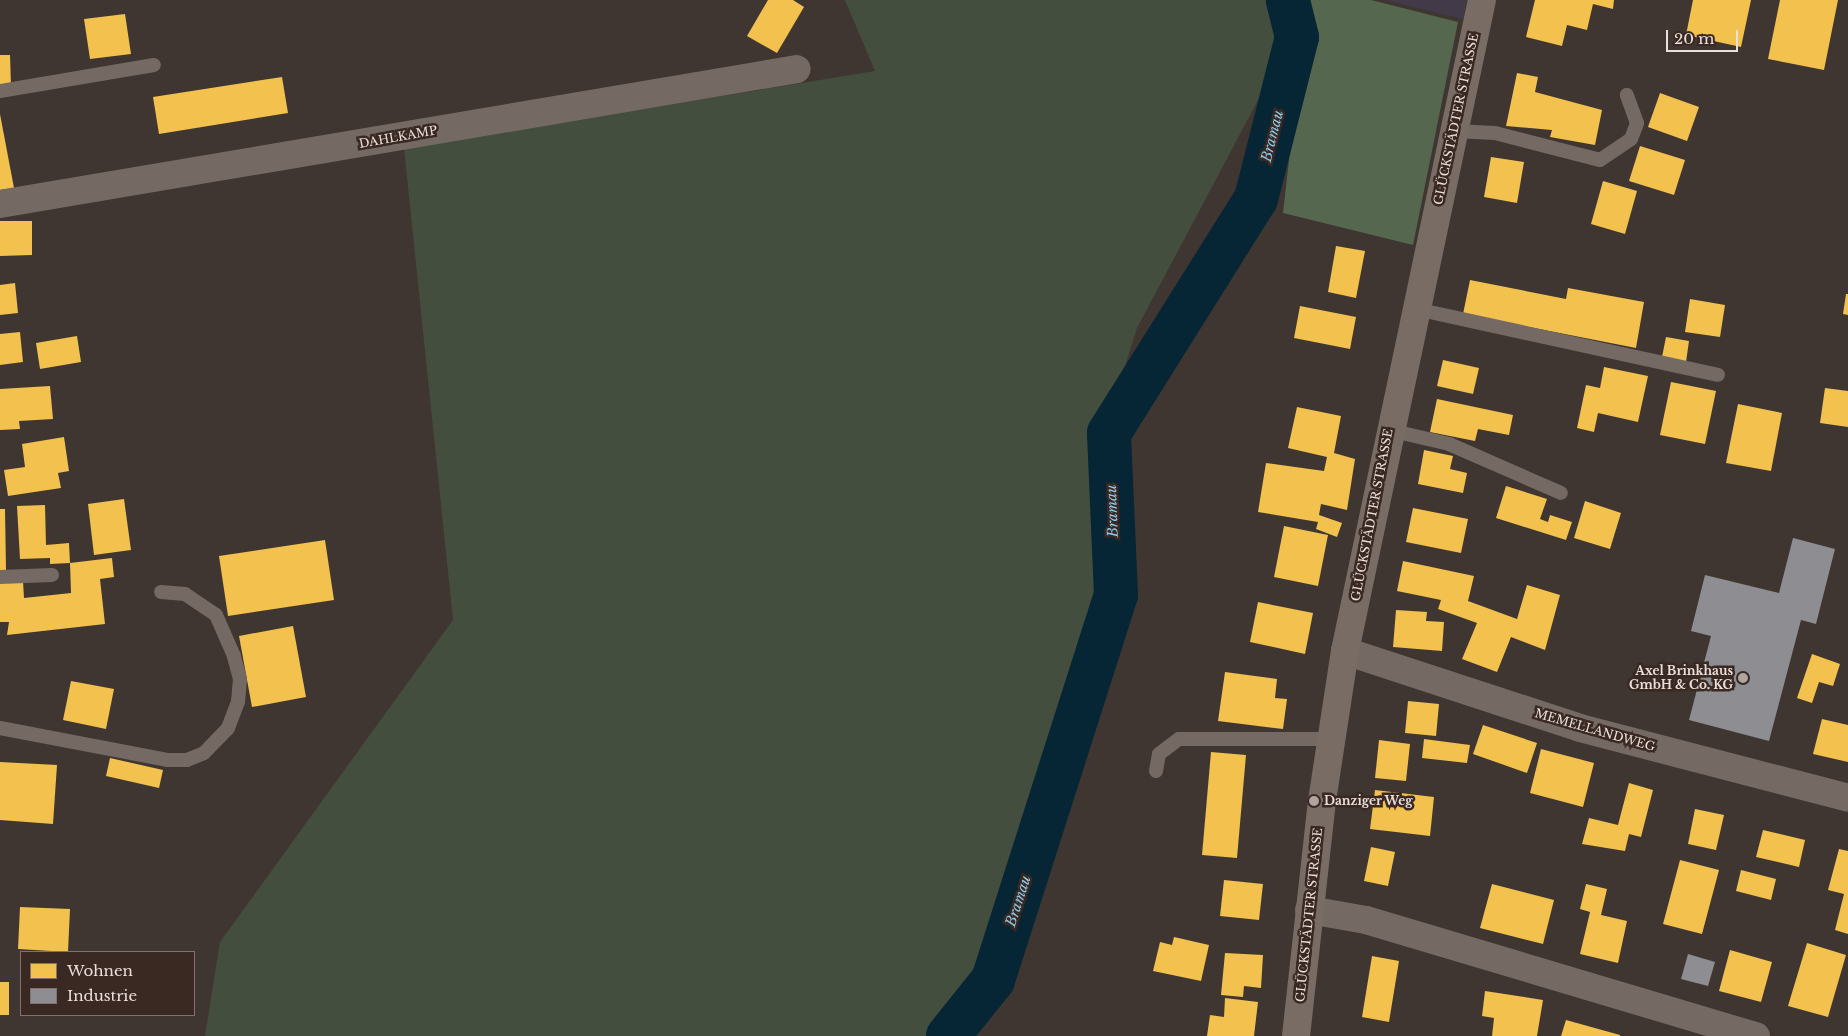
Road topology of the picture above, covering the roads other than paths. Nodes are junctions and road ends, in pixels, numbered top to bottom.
1 (1482, 0) edge
2 (154, 65) dead end
3 (797, 69) dead end
4 (0, 91) edge
5 (1627, 95) dead end
6 (1454, 131) junction
7 (0, 204) edge
8 (1416, 309) junction
9 (1718, 375) dead end
10 (1389, 430) junction
11 (1561, 493) dead end
12 (52, 575) dead end
13 (0, 576) edge
14 (161, 592) dead end
15 (1345, 651) junction
16 (0, 728) edge
17 (1331, 739) junction
18 (1156, 772) dead end
19 (1848, 798) edge
20 (1309, 910) junction
21 (1296, 1036) edge
22 (1756, 1036) edge

1 - 6 street, GLÜCKSTÄDTER STRASSE
2 - 4 lane
3 - 7 street, DAHLKAMP
5 - 6 lane
6 - 8 street, GLÜCKSTÄDTER STRASSE
8 - 9 lane
8 - 10 street, GLÜCKSTÄDTER STRASSE
10 - 11 lane
10 - 15 street, GLÜCKSTÄDTER STRASSE
12 - 13 lane
14 - 16 lane
15 - 17 street, GLÜCKSTÄDTER STRASSE
15 - 19 street, MEMELLANDWEG
17 - 18 lane
17 - 20 street, GLÜCKSTÄDTER STRASSE
20 - 21 street, GLÜCKSTÄDTER STRASSE
20 - 22 street

